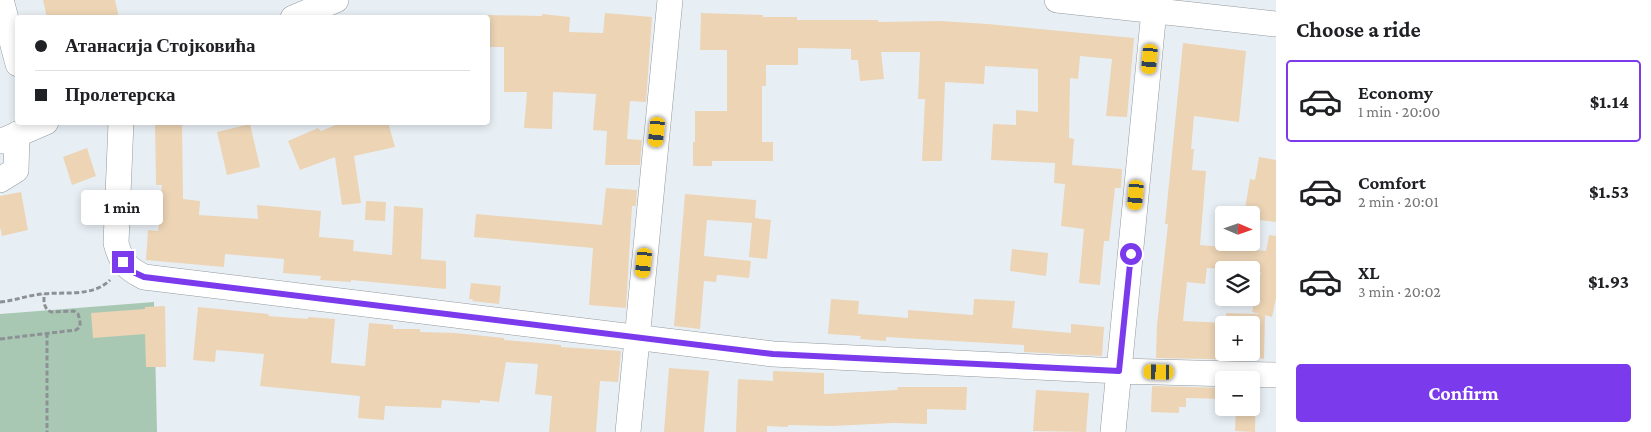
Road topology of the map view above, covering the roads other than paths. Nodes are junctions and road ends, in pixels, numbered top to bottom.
1 (1, 0) edge
2 (670, 0) edge
3 (1057, 0) edge
4 (324, 2) edge
5 (1155, 5) edge
6 (300, 15) edge
7 (1276, 24) edge
8 (15, 53) edge
9 (121, 125) edge
10 (25, 130) edge
11 (0, 180) edge
12 (636, 339) junction
13 (1119, 371) junction
14 (1276, 375) edge
15 (628, 432) edge
16 (1113, 432) edge

1 - 8 street
2 - 12 street
3 - 5 street
4 - 6 street
5 - 7 street
5 - 13 street
9 - 12 street
10 - 11 street
12 - 13 street
12 - 15 street
13 - 14 street
13 - 16 street

